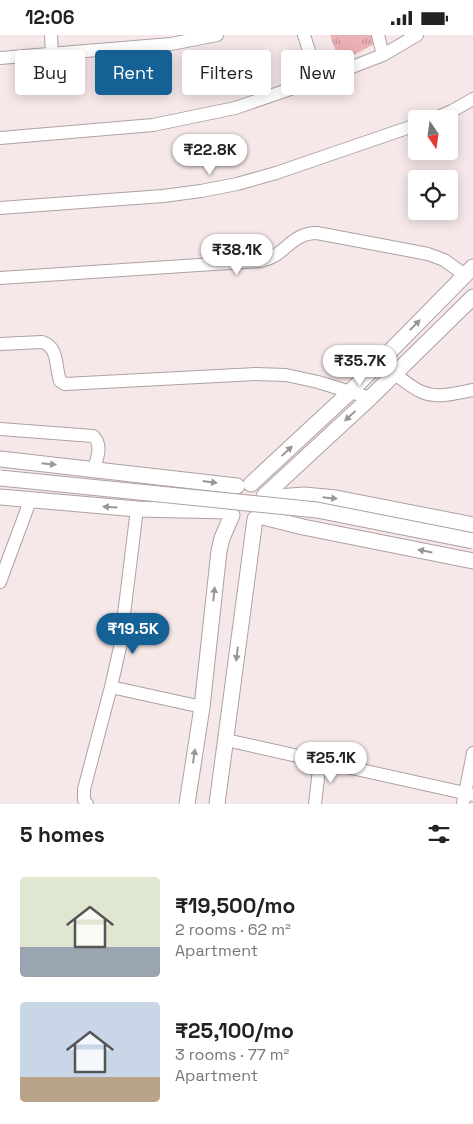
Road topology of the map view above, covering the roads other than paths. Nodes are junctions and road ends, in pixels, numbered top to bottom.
1 (51, 35) edge
2 (217, 35) edge
3 (304, 35) edge
4 (378, 35) edge
5 (417, 35) edge
6 (52, 50) edge
7 (309, 50) edge
8 (85, 51) edge
9 (383, 55) junction
10 (15, 57) edge
11 (0, 58) edge
12 (354, 66) edge
13 (281, 92) edge
14 (473, 99) edge
15 (454, 110) edge
16 (408, 128) edge
17 (0, 138) edge
18 (0, 208) edge
19 (469, 271) edge
20 (0, 278) edge
21 (473, 297) edge
22 (0, 344) edge
23 (395, 374) junction
24 (473, 390) edge
25 (349, 393) junction
26 (370, 399) junction
27 (0, 429) edge
28 (0, 459) edge
29 (94, 469) junction
30 (0, 478) edge
31 (244, 485) junction
32 (0, 497) edge
33 (264, 497) junction
34 (30, 501) junction
35 (137, 509) junction
36 (230, 513) junction
37 (257, 518) junction
38 (473, 525) edge
39 (473, 541) edge
40 (473, 561) edge
41 (0, 582) edge
42 (111, 687) junction
43 (202, 707) junction
44 (226, 740) junction
45 (473, 753) edge
46 (320, 761) junction
47 (467, 798) edge
48 (87, 804) edge
49 (187, 804) edge
50 (217, 804) edge
51 (315, 804) edge

1 - 6 street
2 - 8 street
3 - 7 street
4 - 9 street
5 - 9 street
9 - 12 street
10 - 11 street
13 - 17 street
14 - 15 street
16 - 18 street
19 - 20 street
25 -> 19 main road
21 - 23 main road
22 - 25 street
23 - 24 street
23 - 26 main road
25 - 26 street
31 -> 25 main road
26 -> 33 main road
27 - 29 street
28 -> 29 main road
29 -> 31 main road
30 - 39 main road, bridge
31 - 33 main road
31 - 36 main road
32 - 34 main road
33 - 37 main road
33 -> 38 main road
35 -> 34 main road
34 - 41 street
35 - 36 main road
35 - 42 street
36 - 37 main road
43 -> 36 main road
40 -> 37 main road
37 -> 44 main road
42 - 43 street
42 - 48 street
49 -> 43 main road
44 - 46 street
44 - 50 main road
45 - 47 street
46 - 47 street
46 - 51 street

